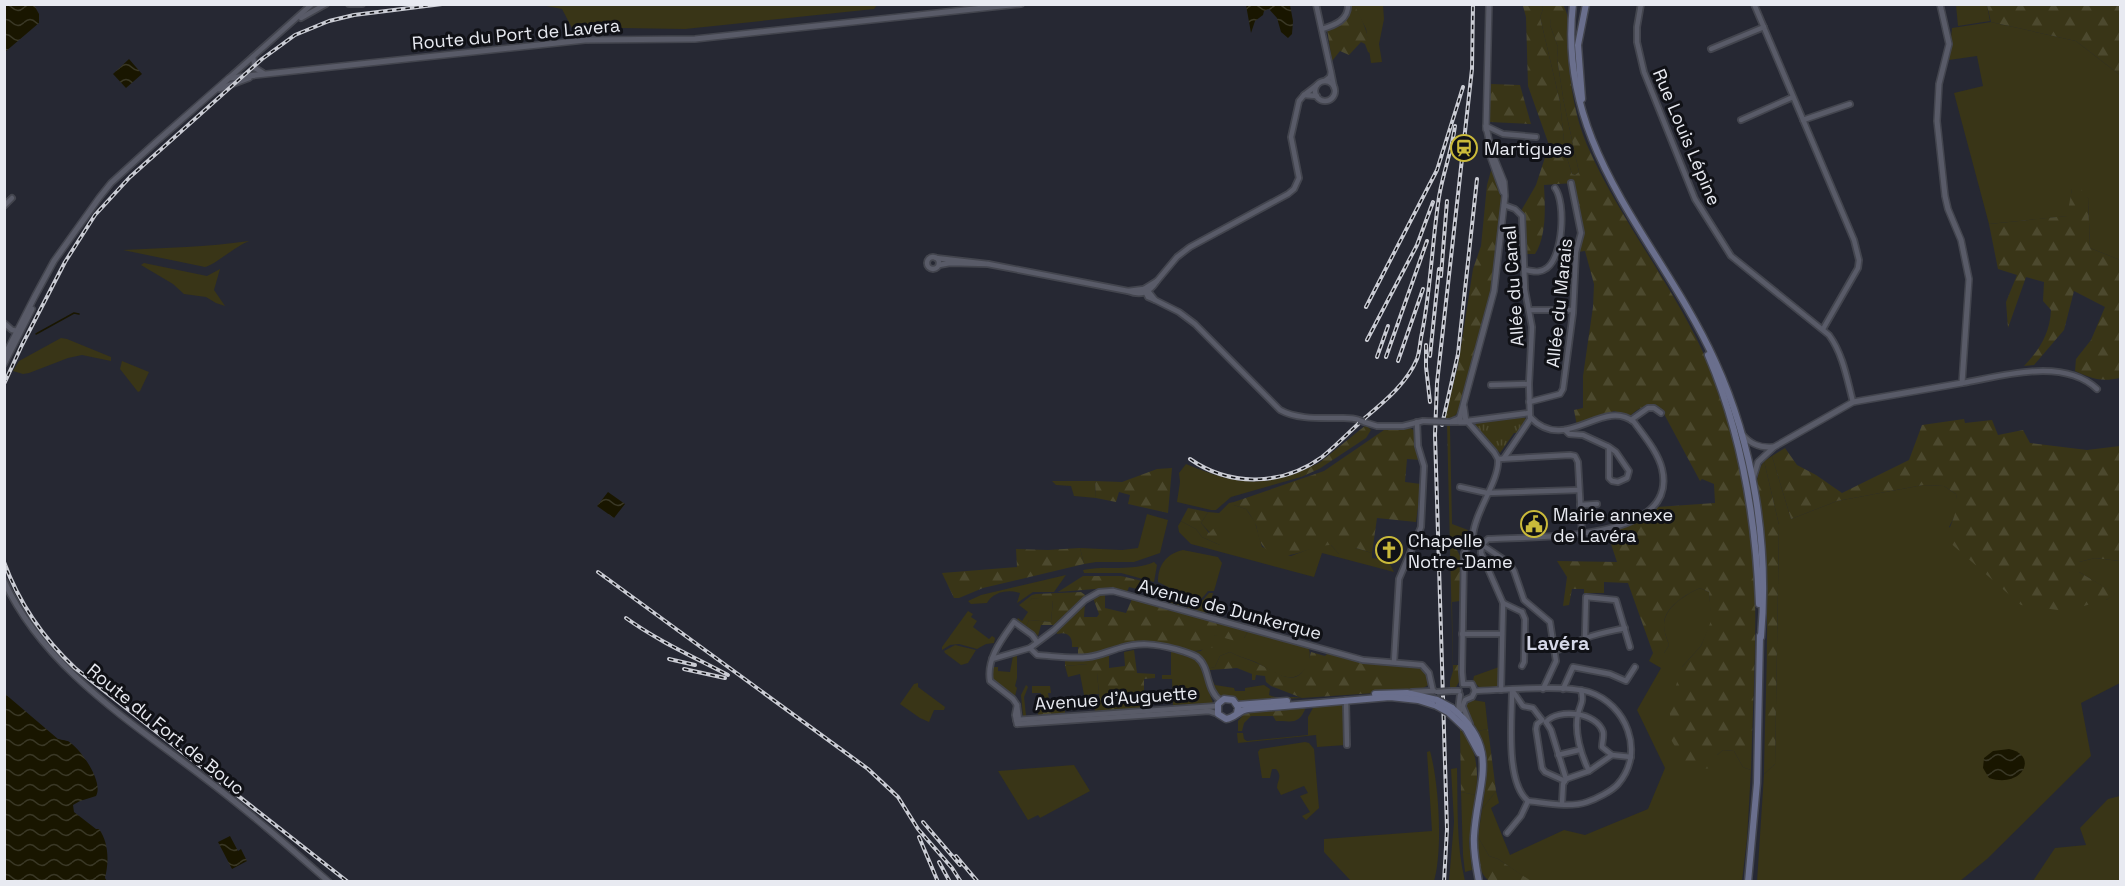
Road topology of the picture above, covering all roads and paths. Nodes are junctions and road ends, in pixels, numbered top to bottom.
1 (312, 4) edge
2 (326, 4) edge
3 (349, 4) edge
4 (1021, 4) edge
5 (1316, 4) edge
6 (1348, 4) edge
7 (1489, 4) edge
8 (1574, 4) edge
9 (1586, 4) edge
10 (1641, 4) edge
11 (1754, 4) edge
12 (1940, 4) edge
13 (360, 5) edge
14 (288, 26) junction
15 (1764, 27) junction
16 (1322, 29) junction
17 (1711, 49) dead end
18 (253, 57) junction
19 (1331, 72) junction
20 (265, 74) junction
21 (231, 77) junction
22 (1324, 81) junction
23 (1317, 85) junction
24 (221, 87) junction
25 (1334, 87) junction
26 (212, 93) junction
27 (1304, 94) junction
28 (1317, 96) junction
29 (1793, 97) junction
30 (1850, 104) dead end
31 (1742, 120) dead end
32 (1803, 120) junction
33 (1586, 123) junction
34 (1486, 126) junction
35 (1536, 137) dead end
36 (1571, 183) dead end
37 (1555, 188) dead end
38 (12, 198) dead end
39 (1504, 205) junction
40 (4, 206) edge
41 (936, 258) junction
42 (988, 264) junction
43 (939, 265) junction
44 (1525, 270) junction
45 (1146, 291) junction
46 (1529, 310) junction
47 (1573, 310) junction
48 (1688, 310) junction
49 (4, 322) edge
50 (1823, 329) junction
51 (18, 330) junction
52 (4, 357) edge
53 (4, 364) edge
54 (1962, 383) junction
55 (1529, 384) junction
56 (1491, 385) dead end
57 (2097, 389) dead end
58 (1529, 402) junction
59 (1853, 402) junction
60 (1661, 413) dead end
61 (1530, 416) junction
62 (1463, 420) junction
63 (1631, 420) junction
64 (1420, 422) junction
65 (1565, 430) junction
66 (1740, 430) junction
67 (1609, 447) junction
68 (1774, 447) junction
69 (1504, 458) junction
70 (1498, 459) junction
71 (1753, 482) junction
72 (1460, 487) dead end
73 (1579, 490) junction
74 (1487, 493) junction
75 (1597, 504) dead end
76 (1580, 505) junction
77 (1582, 534) junction
78 (1473, 539) junction
79 (1482, 545) junction
80 (4, 581) edge
81 (1503, 603) junction
82 (1530, 606) junction
83 (1522, 612) junction
84 (1625, 628) junction
85 (1462, 633) junction
86 (1502, 634) junction
87 (1761, 637) junction
88 (1585, 638) junction
89 (1037, 642) junction
90 (1630, 647) dead end
91 (996, 648) junction
92 (1030, 648) junction
93 (1554, 650) junction
94 (1003, 656) junction
95 (992, 659) junction
96 (1394, 662) junction
97 (1522, 666) dead end
98 (1635, 667) dead end
99 (1431, 682) junction
100 (1463, 684) junction
101 (1544, 689) junction
102 (1563, 689) junction
103 (1501, 690) junction
104 (1512, 690) junction
105 (1581, 690) junction
106 (1425, 691) junction
107 (1475, 691) junction
108 (1435, 692) junction
109 (1407, 693) junction
110 (1460, 693) junction
111 (1467, 699) junction
112 (1346, 700) junction
113 (1219, 703) junction
114 (1437, 703) junction
115 (1237, 705) junction
116 (1463, 707) junction
117 (1452, 712) junction
118 (1237, 713) junction
119 (1218, 714) junction
120 (1578, 715) junction
121 (1017, 721) junction
122 (1544, 721) junction
123 (1473, 729) junction
124 (1347, 745) dead end
125 (1579, 750) junction
126 (1558, 755) junction
127 (1612, 755) junction
128 (1631, 758) junction
129 (1483, 765) junction
130 (1589, 771) junction
131 (1565, 780) junction
132 (1528, 801) junction
133 (1562, 803) junction
134 (1507, 832) dead end
135 (329, 882) edge
136 (1479, 882) edge
137 (1748, 882) edge

1 - 14 street
2 - 14 street
3 - 13 street
4 - 20 street, Route du Port de Lavera
5 - 16 street
6 - 16 street
7 - 34 street
8 - 33 main road
9 - 33 main road
10 - 50 street, Rue Louis Lépine
11 - 15 street
12 - 54 street
14 - 18 street
15 - 17 street
15 - 29 street
16 - 19 street
18 - 20 street
18 - 21 street
19 - 22 street
19 - 25 street
20 - 21 street
20 - 24 street
21 - 24 street
21 - 26 street
22 - 23 street
22 - 25 street
23 - 27 street
23 - 28 street
24 - 26 street
25 - 28 street
26 - 51 street
27 - 28 street
27 - 45 street
29 - 31 street
29 - 32 street
30 - 32 street
32 - 50 street
33 - 48 main road
34 - 35 street
34 - 39 street
36 - 47 street, Allée du Marais
37 - 44 street
38 - 40 street
39 - 44 street, Allée du Canal
39 - 62 street
41 - 42 street
41 - 43 street
41 - 43 street
42 - 43 street
42 - 45 street
44 - 46 street, Allée du Canal
45 - 64 street
46 - 47 street
46 - 55 street, Allée du Canal
47 - 58 street, Allée du Marais
48 - 66 main road
48 - 87 main road
49 - 51 street
50 - 59 street, Rue Louis Lépine
51 - 52 street
51 - 53 street
54 - 57 street
54 - 59 street
55 - 56 street
55 - 58 street, Allée du Canal
58 - 61 street, Allée du Canal
59 - 68 street
60 - 63 street
61 - 62 street
61 - 65 street
61 - 69 street
62 - 64 street, bridge
62 - 70 street
63 - 65 street
63 - 77 street
64 - 96 street
65 - 67 street
66 - 68 street
66 - 71 main road
67 - 67 street
68 - 71 street
69 - 70 street
69 - 73 street
70 - 74 street
71 - 87 main road
72 - 74 street
73 - 74 street
73 - 76 street
74 - 78 street
75 - 76 street
76 - 77 street
77 - 79 street
78 - 79 street
78 - 85 street
79 - 81 street
79 - 82 street
80 - 135 street, Route du Fort de Bouc
81 - 83 street
81 - 86 street
82 - 83 street
82 - 93 street
83 - 97 street
84 - 88 street
84 - 88 street
84 - 90 street
85 - 86 street
85 - 100 street
86 - 103 street
87 - 137 main road
88 - 93 street
89 - 91 street
89 - 92 street, Avenue de Dunkerque
89 - 96 street, Avenue de Dunkerque
91 - 94 street
91 - 95 street
92 - 94 street
92 - 113 street
93 - 101 street
94 - 95 street
95 - 121 street
96 - 99 street, Avenue de Dunkerque
98 - 102 street
99 - 106 street
99 - 108 street
100 - 107 street
100 - 110 street
101 - 102 street
101 - 104 street
102 - 105 street
103 - 104 street
103 - 107 street
104 - 122 street
104 - 132 street
105 - 120 street
105 - 128 street
106 - 108 street
106 - 109 street
107 - 111 street
108 - 110 street, bridge
109 - 114 main road
109 - 115 main road
110 - 111 street
110 - 117 street
111 - 116 street
112 - 114 main road
112 - 118 main road
112 - 124 street
113 - 115 main road
113 - 119 main road
113 - 121 street, Avenue d'Auguette
114 - 117 main road, bridge
115 - 118 main road
116 - 117 street
116 - 123 street
117 - 123 main road
117 - 129 main road
118 - 119 main road
119 - 121 street, Avenue d'Auguette
120 - 122 street
120 - 125 street
120 - 127 street
122 - 126 street
122 - 131 street
123 - 129 main road
125 - 126 street
125 - 130 street
126 - 131 street
127 - 128 street
127 - 130 street
128 - 133 street
129 - 136 main road
130 - 131 street
131 - 133 street
132 - 133 street
132 - 134 street

